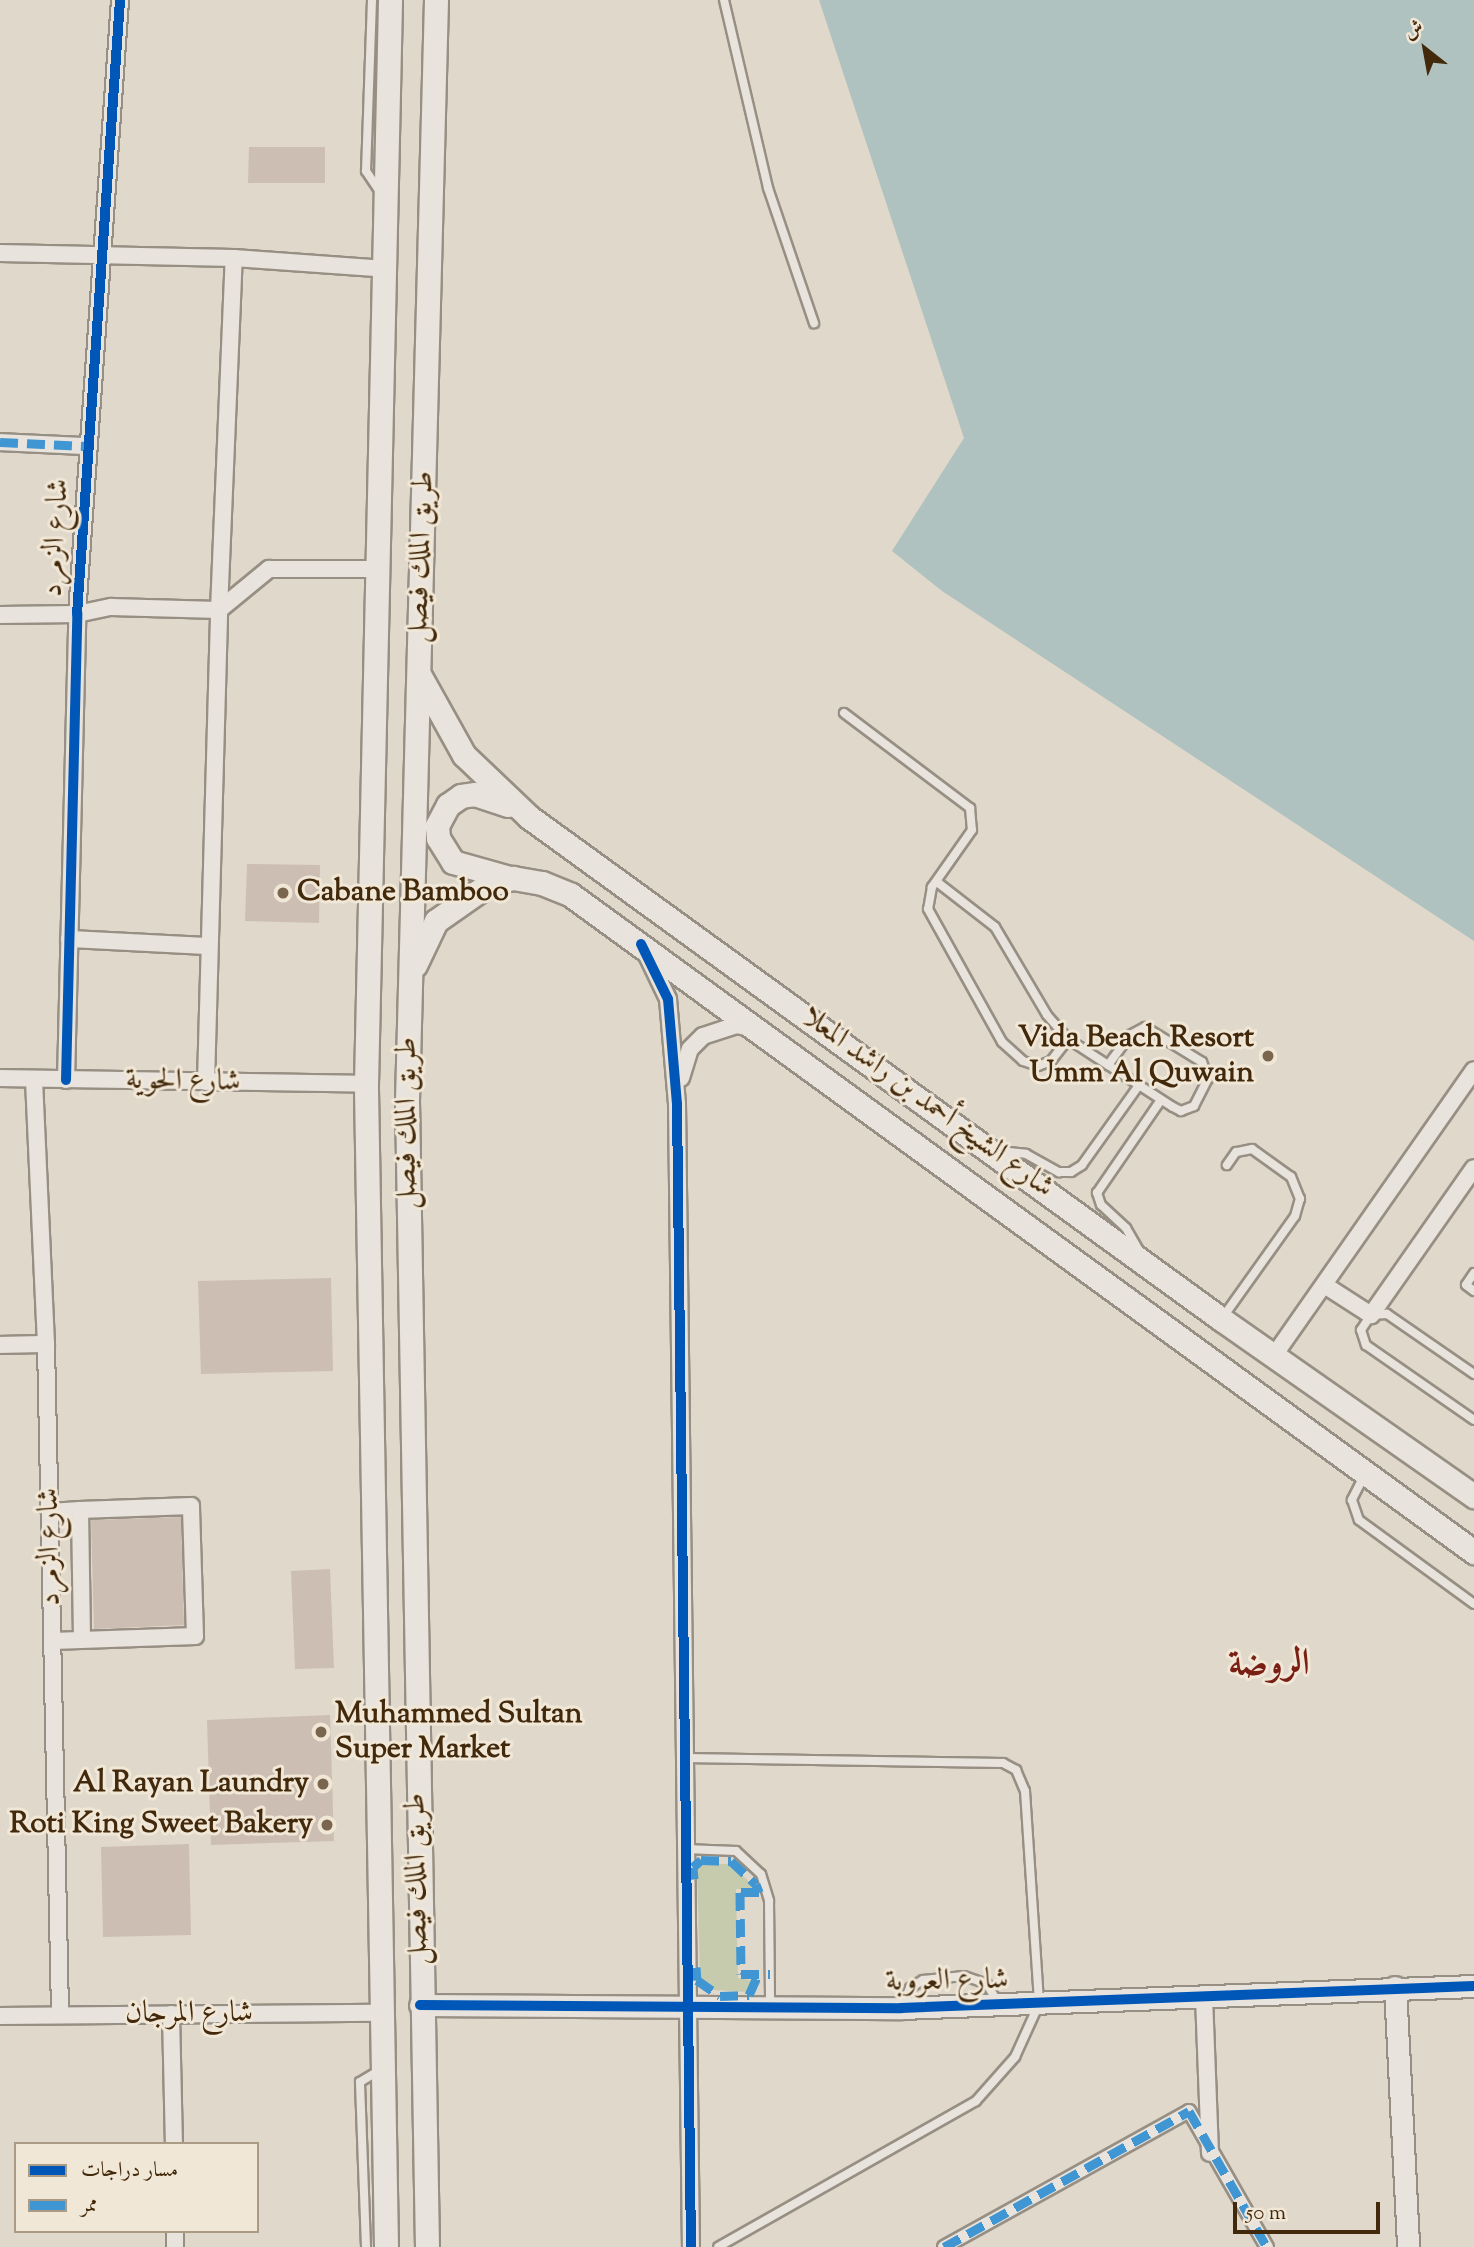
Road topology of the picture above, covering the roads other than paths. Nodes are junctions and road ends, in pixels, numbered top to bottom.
1 (120, 0) edge
2 (372, 0) edge
3 (390, 0) edge
4 (436, 0) edge
5 (724, 0) edge
6 (387, 203) junction
7 (0, 253) edge
8 (99, 256) junction
9 (234, 258) junction
10 (386, 269) junction
11 (814, 323) dead end
12 (0, 442) edge
13 (86, 446) junction
14 (379, 569) junction
15 (219, 610) junction
16 (77, 614) junction
17 (0, 615) edge
18 (419, 674) junction
19 (844, 713) dead end
20 (529, 817) junction
21 (513, 878) junction
22 (937, 882) junction
23 (69, 939) junction
24 (641, 944) junction
25 (208, 946) junction
26 (409, 981) junction
27 (759, 1030) junction
28 (1068, 1039) junction
29 (1108, 1065) junction
30 (1474, 1070) edge
31 (0, 1078) edge
32 (34, 1080) junction
33 (66, 1080) junction
34 (206, 1082) junction
35 (366, 1084) junction
36 (1139, 1085) junction
37 (1161, 1100) junction
38 (677, 1104) junction
39 (996, 1152) junction
40 (1227, 1165) dead end
41 (1474, 1168) edge
42 (1143, 1264) junction
43 (1474, 1273) edge
44 (1326, 1286) junction
45 (1474, 1291) edge
46 (1371, 1315) junction
47 (1221, 1320) junction
48 (47, 1344) junction
49 (0, 1345) edge
50 (1273, 1357) junction
51 (1474, 1374) edge
52 (1474, 1420) edge
53 (1366, 1474) junction
54 (1450, 1478) junction
55 (1474, 1479) edge
56 (1474, 1496) edge
57 (79, 1510) junction
58 (50, 1511) junction
59 (1474, 1552) edge
60 (1474, 1604) edge
61 (82, 1640) junction
62 (53, 1641) junction
63 (682, 1758) junction
64 (683, 1850) junction
65 (1474, 1986) edge
66 (1395, 1987) junction
67 (1203, 1997) junction
68 (1039, 2004) junction
69 (420, 2005) junction
70 (999, 2006) junction
71 (770, 2008) junction
72 (901, 2008) junction
73 (685, 2009) junction
74 (379, 2013) junction
75 (172, 2014) junction
76 (60, 2015) junction
77 (0, 2016) edge
78 (381, 2069) junction
79 (174, 2142) edge
80 (1210, 2153) junction
81 (366, 2247) edge
82 (386, 2247) edge
83 (427, 2247) edge
84 (691, 2247) edge
85 (718, 2247) edge
86 (944, 2247) edge
87 (1267, 2247) edge
88 (1408, 2247) edge

1 - 8 street, شارع الزمرد
2 - 6 lane
3 - 6 main road, طريق الملك فيصل
4 - 18 main road, طريق الملك فيصل
5 - 11 lane
6 - 10 main road, طريق الملك فيصل
7 - 8 street
8 - 9 street
8 - 13 street, شارع الزمرد
9 - 10 street
9 - 15 street
10 - 14 main road, طريق الملك فيصل
12 - 13 street
13 - 16 street, شارع الزمرد
14 - 15 street
14 - 35 main road, طريق الملك فيصل
15 - 16 street
15 - 25 street
16 - 17 street
16 - 23 street, شارع الزمرد
18 - 20 main road, شارع الشيخ أحمد بن راشد المعلا
18 - 26 main road, طريق الملك فيصل
19 - 22 lane
20 - 21 main road, شارع الشيخ أحمد بن راشد المعلا
20 - 39 main road, شارع الشيخ أحمد بن راشد المعلا
21 - 24 main road, شارع الشيخ أحمد بن راشد المعلا
21 - 26 main road
22 - 28 lane
22 - 28 lane
23 - 25 street
23 - 33 street, شارع الزمرد
24 - 27 main road, شارع الشيخ أحمد بن راشد المعلا
24 - 38 street
25 - 34 street
26 - 69 main road, طريق الملك فيصل
27 - 38 street
27 - 53 main road, شارع الشيخ أحمد بن راشد المعلا
28 - 29 lane
29 - 36 lane
29 - 37 lane
30 - 44 street
31 - 32 street, شارع الحوية
32 - 33 street, شارع الحوية
32 - 48 street, شارع الزمرد
33 - 34 street, شارع الحوية
34 - 35 street, شارع الحوية
35 - 74 main road, طريق الملك فيصل
36 - 37 lane
36 - 39 lane
37 - 42 lane
38 - 63 street
39 - 42 main road, شارع الشيخ أحمد بن راشد المعلا
40 - 47 lane
41 - 46 street
42 - 47 main road, شارع الشيخ أحمد بن راشد المعلا
43 - 45 lane
44 - 46 street
44 - 50 street
46 - 51 lane
46 - 52 lane
47 - 50 main road, شارع الشيخ أحمد بن راشد المعلا
48 - 49 street
48 - 58 street, شارع الزمرد
50 - 54 main road, شارع الشيخ أحمد بن راشد المعلا
53 - 59 main road, شارع الشيخ أحمد بن راشد المعلا
53 - 60 lane
54 - 55 street
54 - 56 main road, شارع الشيخ أحمد بن راشد المعلا
57 - 58 street
57 - 61 street
57 - 61 street
58 - 62 street, شارع الزمرد
61 - 62 street
62 - 76 street, شارع الزمرد
63 - 64 street
63 - 68 lane
64 - 71 lane
64 - 73 street
65 - 66 street, شارع العروبة
66 - 67 street, شارع العروبة
66 - 88 street
67 - 68 street, شارع العروبة
67 - 80 street
68 - 70 street, شارع العروبة
68 - 85 lane
69 - 73 street, شارع العروبة
69 - 83 main road, طريق الملك فيصل
70 - 72 street, شارع العروبة
70 - 72 lane
71 - 72 street, شارع العروبة
71 - 73 street, شارع العروبة
73 - 84 street
74 - 75 street, شارع المرجان
74 - 78 main road, طريق الملك فيصل
75 - 76 street, شارع المرجان
75 - 79 street
76 - 77 street, شارع المرجان
78 - 81 lane
78 - 82 main road, طريق الملك فيصل
80 - 86 street
80 - 87 street

